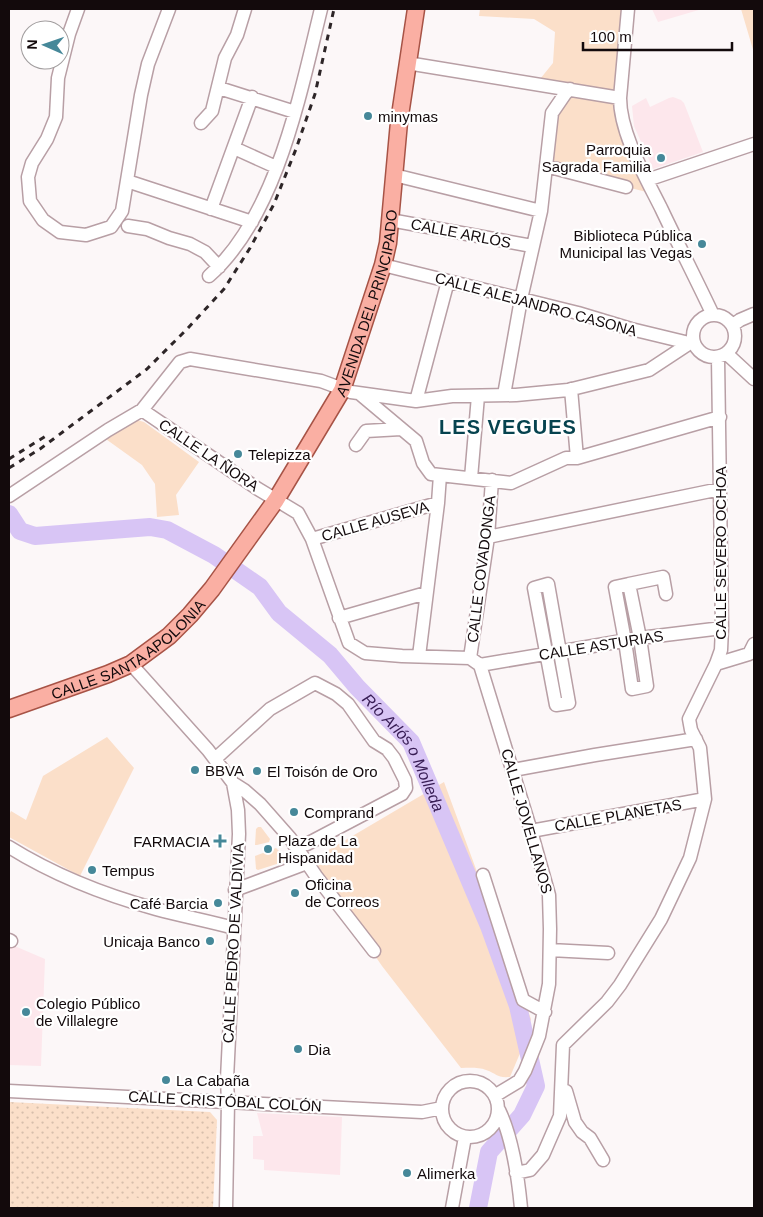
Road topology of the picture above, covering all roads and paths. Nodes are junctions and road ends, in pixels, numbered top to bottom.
1 (78, 9) edge
2 (169, 9) edge
3 (245, 9) edge
4 (321, 9) edge
5 (416, 9) edge
6 (628, 9) edge
7 (407, 63) junction
8 (219, 88) junction
9 (570, 89) junction
10 (252, 97) junction
11 (620, 98) junction
12 (296, 112) junction
13 (201, 123) dead end
14 (754, 144) edge
15 (234, 148) junction
16 (546, 166) junction
17 (276, 167) junction
18 (394, 176) junction
19 (647, 180) junction
20 (127, 181) junction
21 (626, 187) dead end
22 (211, 208) junction
23 (541, 211) junction
24 (390, 220) junction
25 (252, 222) junction
26 (128, 226) dead end
27 (532, 246) junction
28 (383, 265) junction
29 (220, 267) junction
30 (209, 276) dead end
31 (448, 281) junction
32 (521, 299) junction
33 (754, 314) edge
34 (713, 315) junction
35 (733, 325) junction
36 (691, 342) junction
37 (723, 356) junction
38 (752, 377) edge
39 (571, 389) junction
40 (342, 390) junction
41 (360, 394) junction
42 (504, 395) junction
43 (478, 396) junction
44 (416, 401) junction
45 (142, 410) junction
46 (720, 417) junction
47 (365, 420) dead end
48 (401, 429) junction
49 (378, 431) junction
50 (356, 445) dead end
51 (577, 458) junction
52 (440, 475) junction
53 (471, 478) junction
54 (492, 480) junction
55 (720, 489) junction
56 (9, 496) edge
57 (276, 500) junction
58 (438, 502) junction
59 (488, 537) junction
60 (312, 539) junction
61 (232, 562) joint
62 (629, 584) junction
63 (426, 593) junction
64 (666, 594) dead end
65 (339, 618) junction
66 (722, 628) junction
67 (640, 638) junction
68 (625, 640) junction
69 (754, 644) edge
70 (561, 651) junction
71 (546, 653) junction
72 (419, 656) junction
73 (475, 662) junction
74 (131, 664) junction
75 (716, 664) junction
76 (9, 709) edge
77 (696, 740) junction
78 (215, 759) junction
79 (513, 770) junction
80 (233, 783) junction
81 (705, 799) junction
82 (260, 804) junction
83 (238, 810) junction
84 (531, 831) junction
85 (294, 845) junction
86 (9, 847) edge
87 (307, 863) junction
88 (483, 875) dead end
89 (235, 890) junction
90 (234, 928) junction
91 (550, 950) junction
92 (374, 951) dead end
93 (608, 953) dead end
94 (545, 1012) junction
95 (562, 1082) junction
96 (9, 1090) edge
97 (496, 1095) junction
98 (228, 1102) junction
99 (442, 1108) junction
100 (499, 1110) junction
101 (465, 1137) junction
102 (603, 1160) dead end
103 (516, 1173) junction
104 (226, 1208) edge
105 (452, 1208) edge
106 (520, 1208) edge

1 - 20 street
2 - 20 street
3 - 8 street
4 - 12 street
5 - 7 main road, AVENIDA DEL PRINCIPADO
6 - 11 street
7 - 9 street
7 - 18 main road, AVENIDA DEL PRINCIPADO
8 - 10 street
8 - 13 street
9 - 11 street
9 - 16 street
10 - 12 street
10 - 15 street
11 - 19 street
12 - 17 street
14 - 19 street
15 - 17 street
15 - 22 street
16 - 21 street
16 - 23 street
17 - 25 street
18 - 23 street
18 - 24 main road, AVENIDA DEL PRINCIPADO
19 - 34 street
20 - 22 street
22 - 25 street
23 - 27 street
24 - 27 street, CALLE ARLÓS
24 - 28 main road, AVENIDA DEL PRINCIPADO
25 - 29 street
26 - 29 street
27 - 32 street
28 - 31 street, CALLE ALEJANDRO CASONA
28 - 40 main road, AVENIDA DEL PRINCIPADO
29 - 30 street
31 - 32 street, CALLE ALEJANDRO CASONA
31 - 44 street
32 - 36 street, CALLE ALEJANDRO CASONA
32 - 42 street
33 - 35 street
34 - 35 street
34 - 36 street
35 - 37 street
36 - 37 street
36 - 39 street
37 - 38 street
37 - 46 street, CALLE SEVERO OCHOA
39 - 42 street
39 - 51 street
40 - 41 street
40 - 45 street
40 - 57 main road, AVENIDA DEL PRINCIPADO
41 - 44 street
41 - 48 street
42 - 43 street
43 - 44 street
43 - 53 street
45 - 56 street
45 - 57 street, CALLE LA ÑORA
46 - 51 street
46 - 55 street, CALLE SEVERO OCHOA
47 - 49 street
48 - 49 street
48 - 52 street
49 - 50 street
51 - 54 street
52 - 53 street
52 - 58 street
53 - 54 street
54 - 59 street, CALLE COVADONGA
55 - 59 street
55 - 66 street, CALLE SEVERO OCHOA
57 - 60 street, CALLE LA ÑORA
57 - 61 main road, AVENIDA DEL PRINCIPADO
58 - 60 street, CALLE AUSEVA
58 - 63 street
59 - 73 street, CALLE COVADONGA
60 - 65 street, CALLE LA ÑORA
61 - 74 main road, CALLE SANTA APOLONIA
62 - 64 street
62 - 67 street
62 - 68 street
63 - 65 street
63 - 72 street
65 - 72 street, CALLE ASTURIAS
66 - 67 street, CALLE ASTURIAS
66 - 75 street, CALLE SEVERO OCHOA
67 - 68 street, CALLE ASTURIAS
67 - 68 street
68 - 70 street, CALLE ASTURIAS
69 - 75 street
70 - 71 street, CALLE ASTURIAS
70 - 71 street
70 - 71 street
71 - 73 street, CALLE ASTURIAS
72 - 73 street, CALLE ASTURIAS
73 - 79 street, CALLE JOVELLANOS
74 - 76 main road, CALLE SANTA APOLONIA
74 - 78 street
75 - 77 street, CALLE SEVERO OCHOA
77 - 79 street
77 - 81 street, CALLE SEVERO OCHOA
78 - 80 street
78 - 85 street
79 - 84 street, CALLE JOVELLANOS
80 - 82 street
80 - 83 street, CALLE PEDRO DE VALDIVIA
81 - 84 street, CALLE PLANETAS
81 - 95 street, CALLE SEVERO OCHOA
82 - 83 street
82 - 85 street
83 - 89 street, CALLE PEDRO DE VALDIVIA
84 - 91 street, CALLE JOVELLANOS
85 - 87 street
86 - 90 street
87 - 89 street
87 - 92 street
88 - 94 street
89 - 90 street, CALLE PEDRO DE VALDIVIA
90 - 98 street, CALLE PEDRO DE VALDIVIA
91 - 93 street
91 - 94 street, CALLE JOVELLANOS
94 - 97 street, CALLE JOVELLANOS
95 - 102 street
95 - 103 street, CALLE SEVERO OCHOA
96 - 98 street, CALLE CRISTÓBAL COLÓN
97 - 99 street
97 - 100 street
98 - 99 street, CALLE CRISTÓBAL COLÓN
98 - 104 street, CALLE PEDRO DE VALDIVIA
99 - 101 street
100 - 101 street
100 - 103 street
101 - 105 street
103 - 106 street

